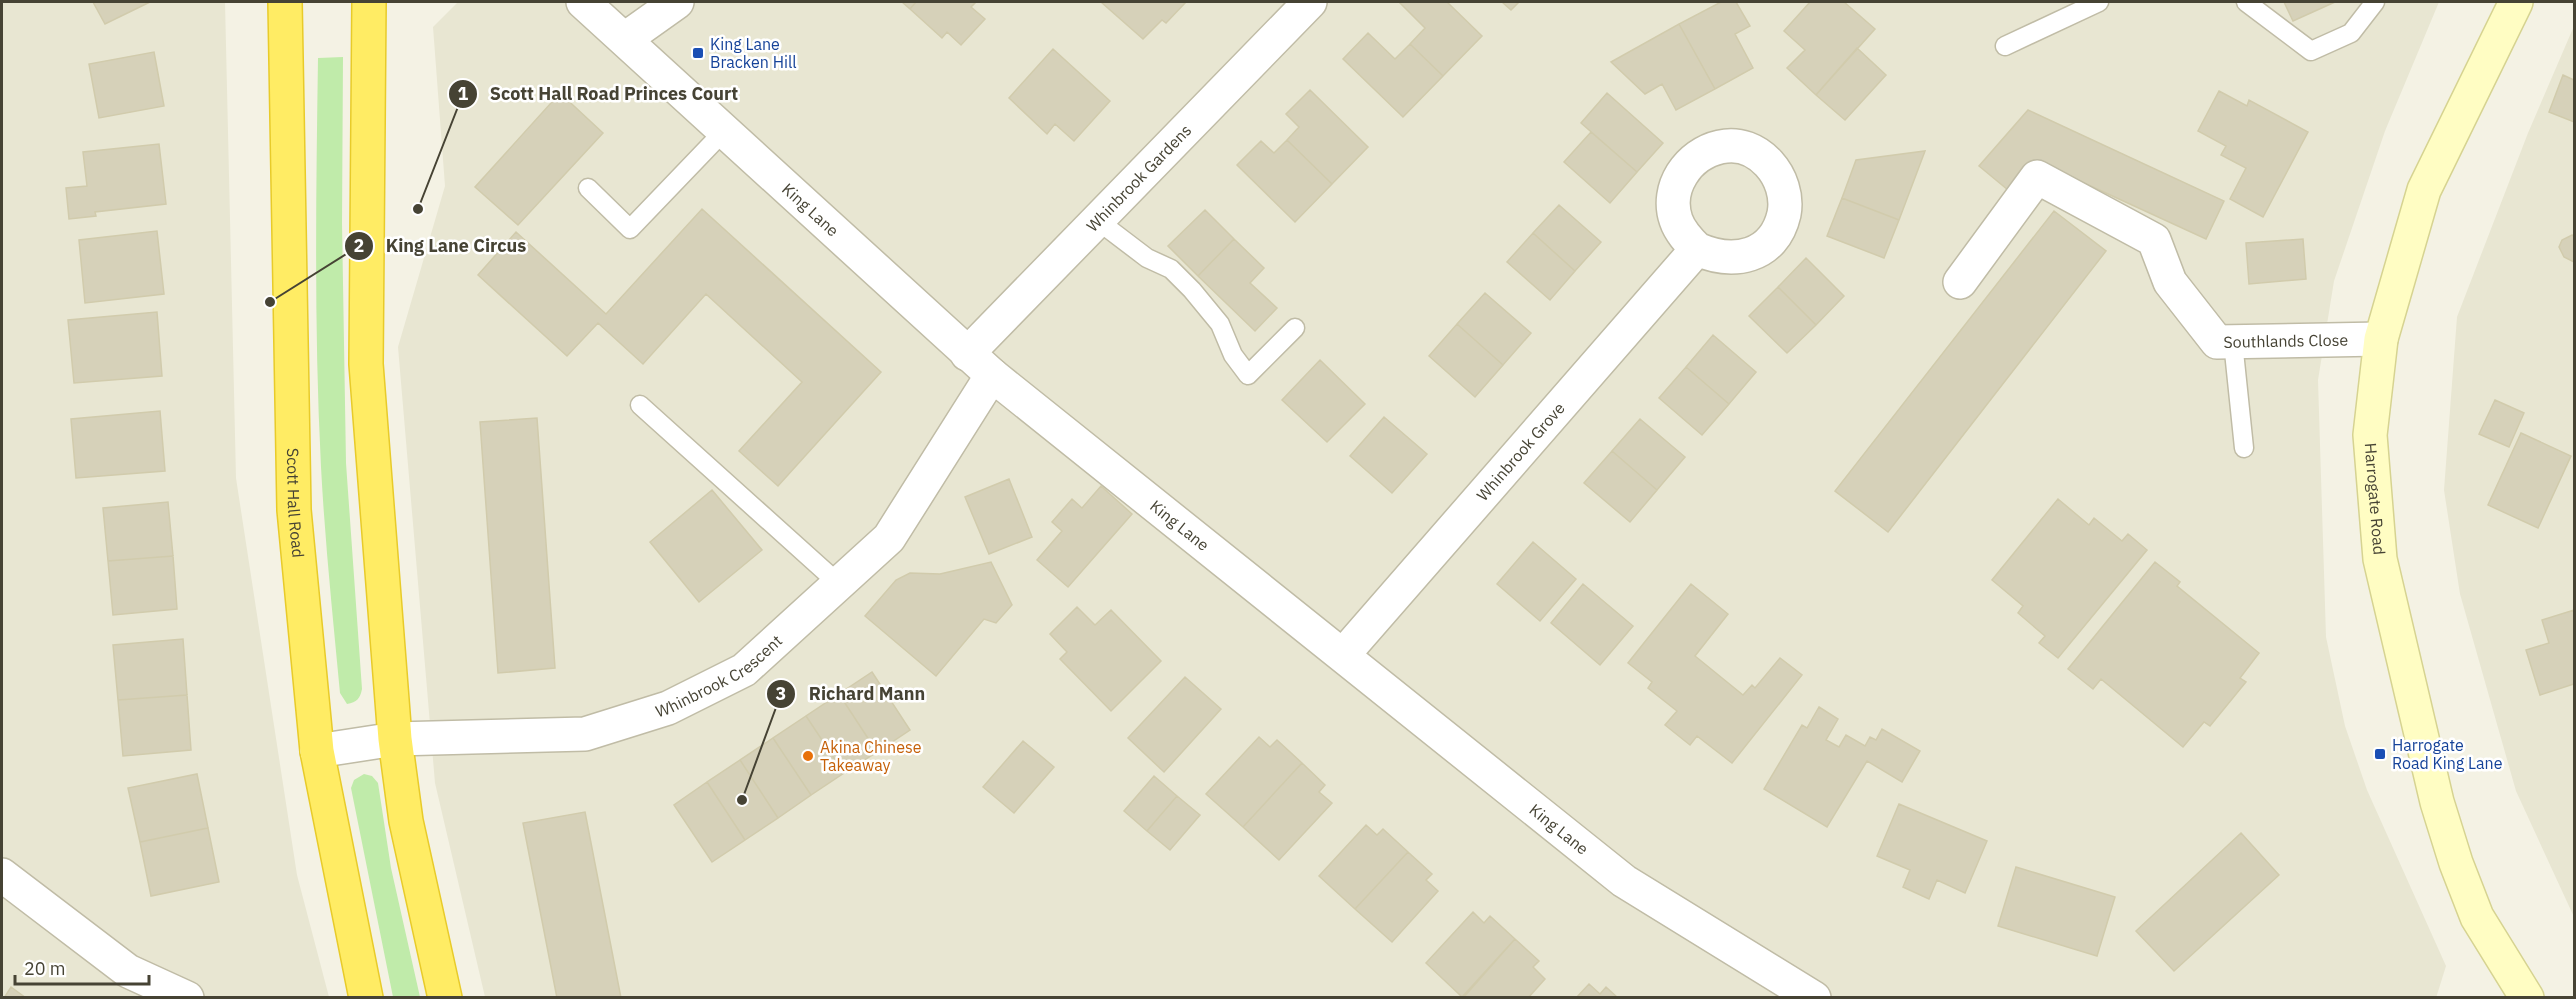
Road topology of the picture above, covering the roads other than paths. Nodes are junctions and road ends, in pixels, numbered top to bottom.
1 (285, 2) edge
2 (369, 2) edge
3 (583, 2) edge
4 (677, 2) edge
5 (1310, 2) edge
6 (2099, 2) edge
7 (2246, 2) edge
8 (2375, 2) edge
9 (2516, 2) edge
10 (626, 39) junction
11 (2005, 46) dead end
12 (725, 130) junction
13 (588, 188) dead end
14 (1097, 220) junction
15 (1697, 249) dead end
16 (1960, 282) dead end
17 (1295, 328) dead end
18 (2381, 339) junction
19 (2232, 342) junction
20 (967, 354) junction
21 (992, 375) junction
22 (640, 405) dead end
23 (2244, 448) dead end
24 (839, 584) junction
25 (1343, 655) junction
26 (395, 739) junction
27 (318, 751) junction
28 (2, 874) edge
29 (187, 998) edge
30 (366, 998) edge
31 (445, 998) edge
32 (1814, 998) edge
33 (2527, 998) edge

1 - 27 highway, Scott Hall Road
2 - 26 highway
3 - 10 street, King Lane
4 - 10 street
5 - 14 street, Whinbrook Gardens
6 - 11 lane
7 - 8 lane
9 - 18 street, Harrogate Road
10 - 12 street, King Lane
12 - 13 lane
12 - 20 street, King Lane
14 - 17 lane
14 - 20 street, Whinbrook Gardens
15 - 25 street, Whinbrook Grove
16 - 19 street, Southlands Close
18 - 19 street, Southlands Close
18 - 33 street, Harrogate Road
19 - 23 lane
20 - 21 street, King Lane
21 - 24 street, Whinbrook Crescent
21 - 25 street, King Lane
22 - 24 lane
24 - 26 street, Whinbrook Crescent
25 - 32 street, King Lane
26 - 27 street, Whinbrook Crescent
26 - 31 highway
27 - 30 highway, Scott Hall Road
28 - 29 street

